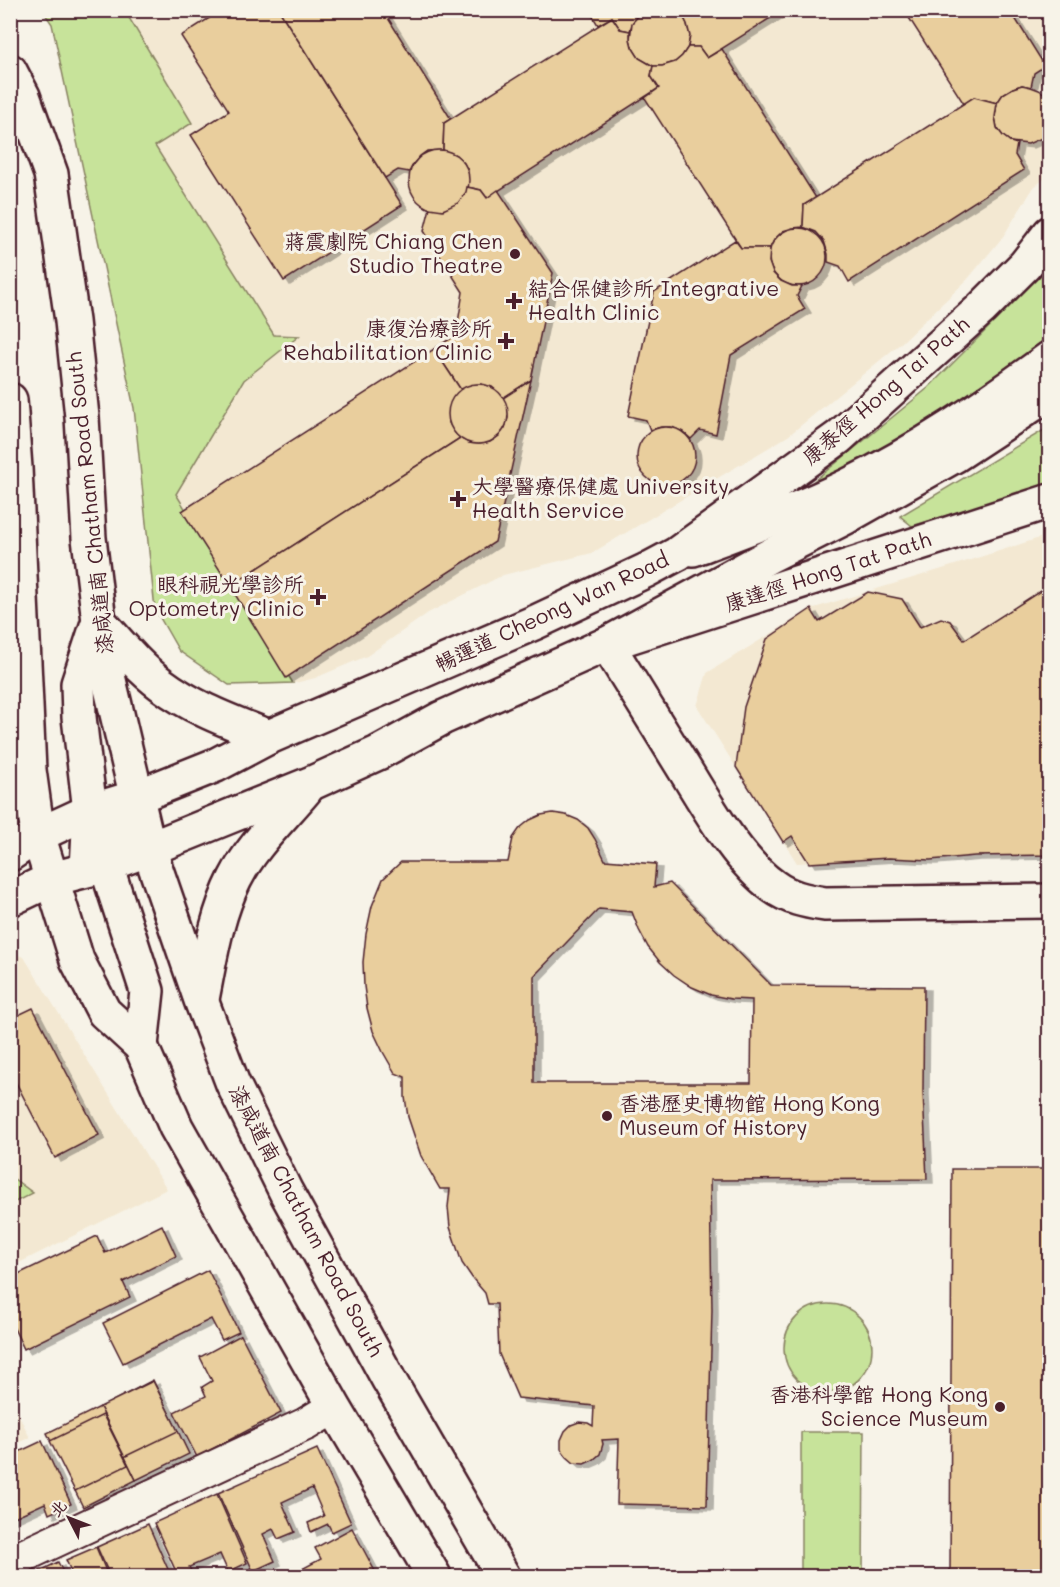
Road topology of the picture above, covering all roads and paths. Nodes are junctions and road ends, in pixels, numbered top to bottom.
1 (10, 71) edge
2 (1050, 233) edge
3 (1050, 358) edge
4 (1050, 393) edge
5 (10, 400) edge
6 (1050, 501) edge
7 (677, 554) junction
8 (99, 621) junction
9 (607, 644) junction
10 (269, 737) junction
11 (312, 783) junction
12 (136, 797) junction
13 (90, 811) junction
14 (38, 835) junction
15 (149, 849) junction
16 (10, 854) edge
17 (97, 867) junction
18 (52, 879) junction
19 (10, 899) edge
20 (1050, 901) edge
21 (201, 1000) junction
22 (141, 1046) junction
23 (334, 1407) junction
24 (10, 1562) edge
25 (434, 1576) edge
26 (503, 1576) edge

1 - 8 main road, 漆咸道南 Chatham Road South
2 - 7 main road, 康泰徑 Hong Tai Path
3 - 7 main road, 暢運道 Cheong Wan Road
4 - 9 main road
5 - 14 main road
6 - 9 main road, 康達徑 Hong Tat Path
7 - 10 main road, 暢運道 Cheong Wan Road
8 - 10 main road
8 - 12 main road, 漆咸道南 Chatham Road South
8 - 13 main road
9 - 11 main road
9 - 20 main road
10 - 12 main road, 暢運道 Cheong Wan Road
11 - 15 main road
11 - 21 main road
12 - 13 main road, 暢運道 Cheong Wan Road
12 - 15 main road, 漆咸道南 Chatham Road South
12 - 17 main road
13 - 14 main road, 暢運道 Cheong Wan Road
13 - 17 main road
14 - 16 main road, 暢運道 Cheong Wan Road
14 - 18 main road
15 - 17 main road
15 - 21 main road, 漆咸道南 Chatham Road South
17 - 18 main road
17 - 22 main road
18 - 19 main road
18 - 22 main road
21 - 26 main road, 漆咸道南 Chatham Road South
22 - 23 main road
23 - 24 street
23 - 25 main road

